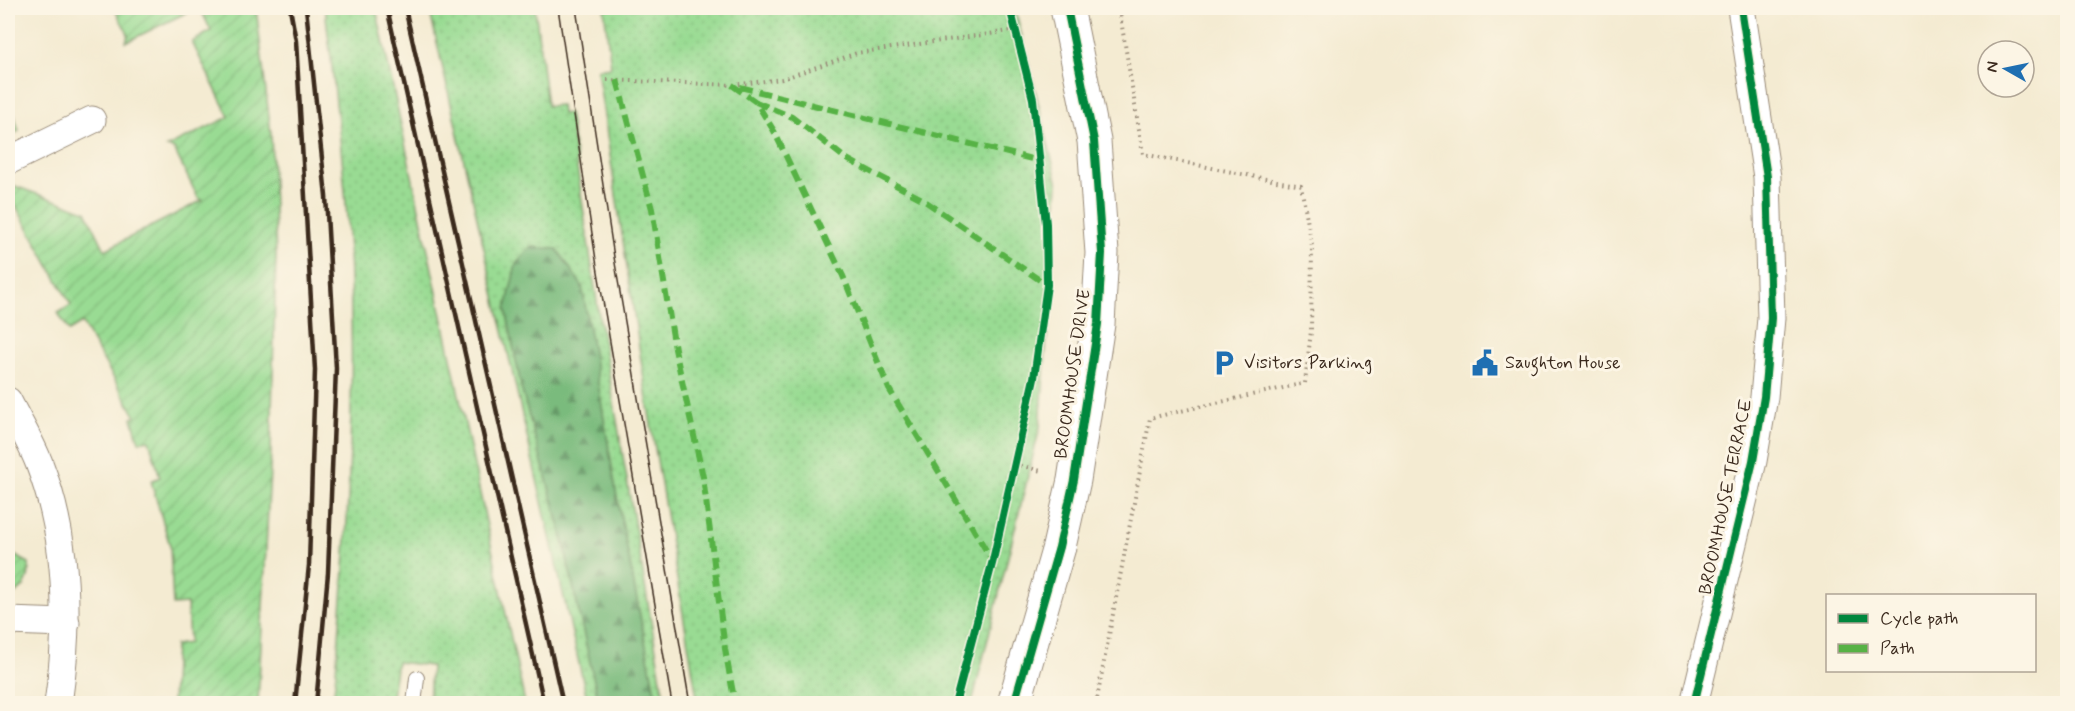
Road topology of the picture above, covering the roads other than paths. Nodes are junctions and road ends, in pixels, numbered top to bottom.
1 (1067, 8) edge
2 (1742, 8) edge
3 (92, 120) dead end
4 (8, 161) edge
5 (8, 401) edge
6 (8, 621) edge
7 (66, 623) junction
8 (417, 678) dead end
9 (58, 704) edge
10 (414, 704) edge
11 (1014, 704) edge
12 (1694, 704) edge

1 - 11 street, BROOMHOUSE DRIVE
2 - 12 street, BROOMHOUSE TERRACE
3 - 4 street
5 - 7 street
6 - 7 street
7 - 9 street
8 - 10 lane

